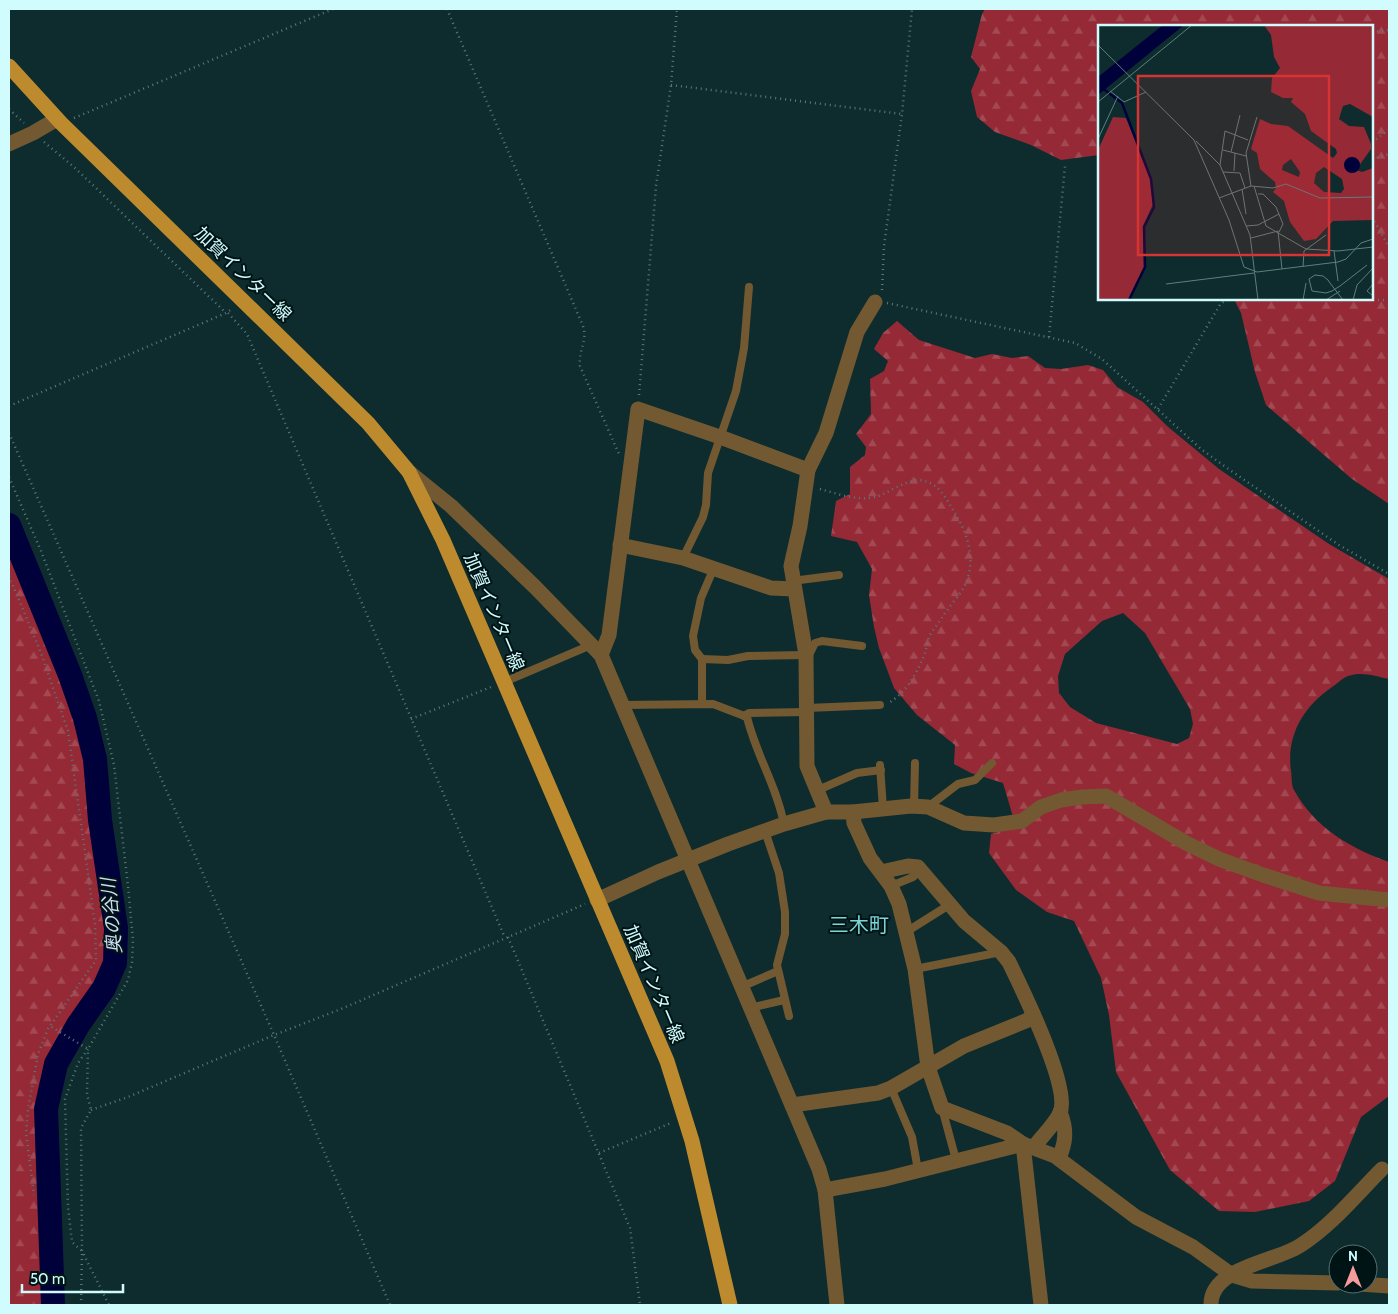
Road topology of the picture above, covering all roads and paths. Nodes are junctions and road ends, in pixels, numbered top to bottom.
1 (333, 9) edge
2 (447, 9) edge
3 (677, 9) edge
4 (912, 9) edge
5 (1389, 30) edge
6 (1373, 32) edge
7 (9, 66) edge
8 (671, 85) junction
9 (9, 109) edge
10 (902, 114) junction
11 (59, 121) junction
12 (1389, 130) edge
13 (33, 133) junction
14 (1373, 141) edge
15 (9, 144) edge
16 (1389, 154) edge
17 (1373, 159) edge
18 (1065, 166) dead end
19 (1373, 219) edge
20 (1389, 247) edge
21 (749, 287) dead end
22 (242, 299) junction
23 (1228, 300) edge
24 (1373, 300) edge
25 (1389, 300) edge
26 (875, 302) junction
27 (227, 313) junction
28 (1048, 337) junction
29 (9, 406) edge
30 (638, 409) junction
31 (1158, 409) junction
32 (9, 433) edge
33 (720, 437) junction
34 (629, 466) junction
35 (409, 472) junction
36 (9, 477) edge
37 (807, 477) junction
38 (620, 545) junction
39 (683, 558) junction
40 (712, 570) junction
41 (839, 574) dead end
42 (1389, 574) edge
43 (9, 576) edge
44 (793, 585) junction
45 (862, 646) dead end
46 (596, 650) junction
47 (806, 657) junction
48 (702, 659) junction
49 (504, 682) junction
50 (702, 703) junction
51 (621, 705) junction
52 (880, 705) joint
53 (807, 710) junction
54 (744, 716) junction
55 (411, 719) junction
56 (992, 763) dead end
57 (915, 764) dead end
58 (818, 790) junction
59 (921, 807) junction
60 (883, 809) junction
61 (826, 812) junction
62 (853, 812) junction
63 (784, 824) junction
64 (765, 831) junction
65 (688, 859) junction
66 (921, 870) junction
67 (881, 872) junction
68 (891, 886) junction
69 (597, 900) junction
70 (1389, 900) edge
71 (949, 905) junction
72 (575, 908) dead end
73 (906, 932) junction
74 (506, 938) junction
75 (1001, 952) junction
76 (915, 970) junction
77 (778, 972) junction
78 (741, 986) junction
79 (784, 1000) junction
80 (750, 1008) junction
81 (1033, 1014) junction
82 (790, 1016) dead end
83 (50, 1026) junction
84 (274, 1035) junction
85 (88, 1049) junction
86 (928, 1067) junction
87 (891, 1088) junction
88 (792, 1105) junction
89 (942, 1108) junction
90 (91, 1110) junction
91 (1060, 1112) junction
92 (686, 1117) junction
93 (1029, 1145) junction
94 (599, 1154) junction
95 (1059, 1158) junction
96 (956, 1160) junction
97 (1382, 1169) dead end
98 (918, 1170) junction
99 (825, 1190) junction
100 (34, 1195) dead end
101 (82, 1251) junction
102 (1232, 1275) junction
103 (1328, 1284) edge
104 (81, 1305) edge
105 (109, 1305) edge
106 (390, 1305) edge
107 (640, 1305) edge
108 (730, 1305) edge
109 (837, 1305) edge
110 (1042, 1305) edge
111 (1211, 1305) edge

1 - 11 path
2 - 34 path
3 - 8 path
4 - 10 path
5 - 6 path
7 - 11 main road, 加賀インター線
8 - 10 path
8 - 30 path
9 - 13 path
10 - 26 path
11 - 13 street
11 - 22 main road, 加賀インター線
12 - 14 path
13 - 15 street
13 - 27 path
16 - 17 path
18 - 28 path
19 - 20 path
21 - 33 lane
22 - 27 path
22 - 35 main road, 加賀インター線
23 - 31 path
24 - 25 path
26 - 28 path
26 - 37 street
27 - 29 path
27 - 55 path
28 - 31 path
30 - 33 street
30 - 34 street
31 - 42 path
32 - 84 path
33 - 37 street
33 - 39 lane
34 - 38 street
35 - 46 street
35 - 49 main road, 加賀インター線
36 - 85 path
37 - 44 street
37 - 52 path
38 - 39 street
38 - 46 street
39 - 40 street
40 - 44 street
40 - 48 lane
41 - 44 lane
43 - 83 path
44 - 47 street
45 - 47 lane
46 - 49 lane
46 - 51 street
47 - 48 lane
47 - 53 street
48 - 50 lane
49 - 55 path
49 - 69 main road, 加賀インター線
50 - 51 lane
50 - 54 lane
51 - 65 street
52 - 53 lane
53 - 54 lane
53 - 58 street
54 - 63 lane
55 - 74 path
56 - 59 lane
57 - 59 lane
58 - 60 lane
58 - 61 street
59 - 60 street
59 - 70 street
60 - 62 street
61 - 62 street
61 - 63 street
62 - 67 street
63 - 64 street
64 - 65 street
64 - 77 lane
65 - 69 street
65 - 78 street
66 - 67 street
66 - 68 lane
66 - 71 street
67 - 68 street
68 - 73 street
69 - 92 main road, 加賀インター線
71 - 73 lane
71 - 75 street
72 - 74 path
73 - 76 street
74 - 84 path
74 - 94 path
75 - 76 lane
75 - 81 street
76 - 86 street
77 - 78 lane
77 - 79 lane
78 - 80 street
79 - 80 lane
79 - 82 lane
80 - 88 street
81 - 86 street
81 - 91 street
83 - 85 path
83 - 100 path
84 - 90 path
84 - 106 path
85 - 90 path
85 - 101 path
86 - 87 street
86 - 89 street
87 - 88 street
87 - 98 lane
88 - 99 street
89 - 93 street
89 - 96 lane
90 - 101 path
91 - 93 street
91 - 95 street
92 - 94 path
92 - 108 main road, 加賀インター線
93 - 95 street
93 - 96 street
93 - 110 street
94 - 107 path
95 - 102 street
96 - 98 street
97 - 102 street
98 - 99 street
99 - 109 street
101 - 104 path
101 - 105 path
102 - 103 street
102 - 111 street

